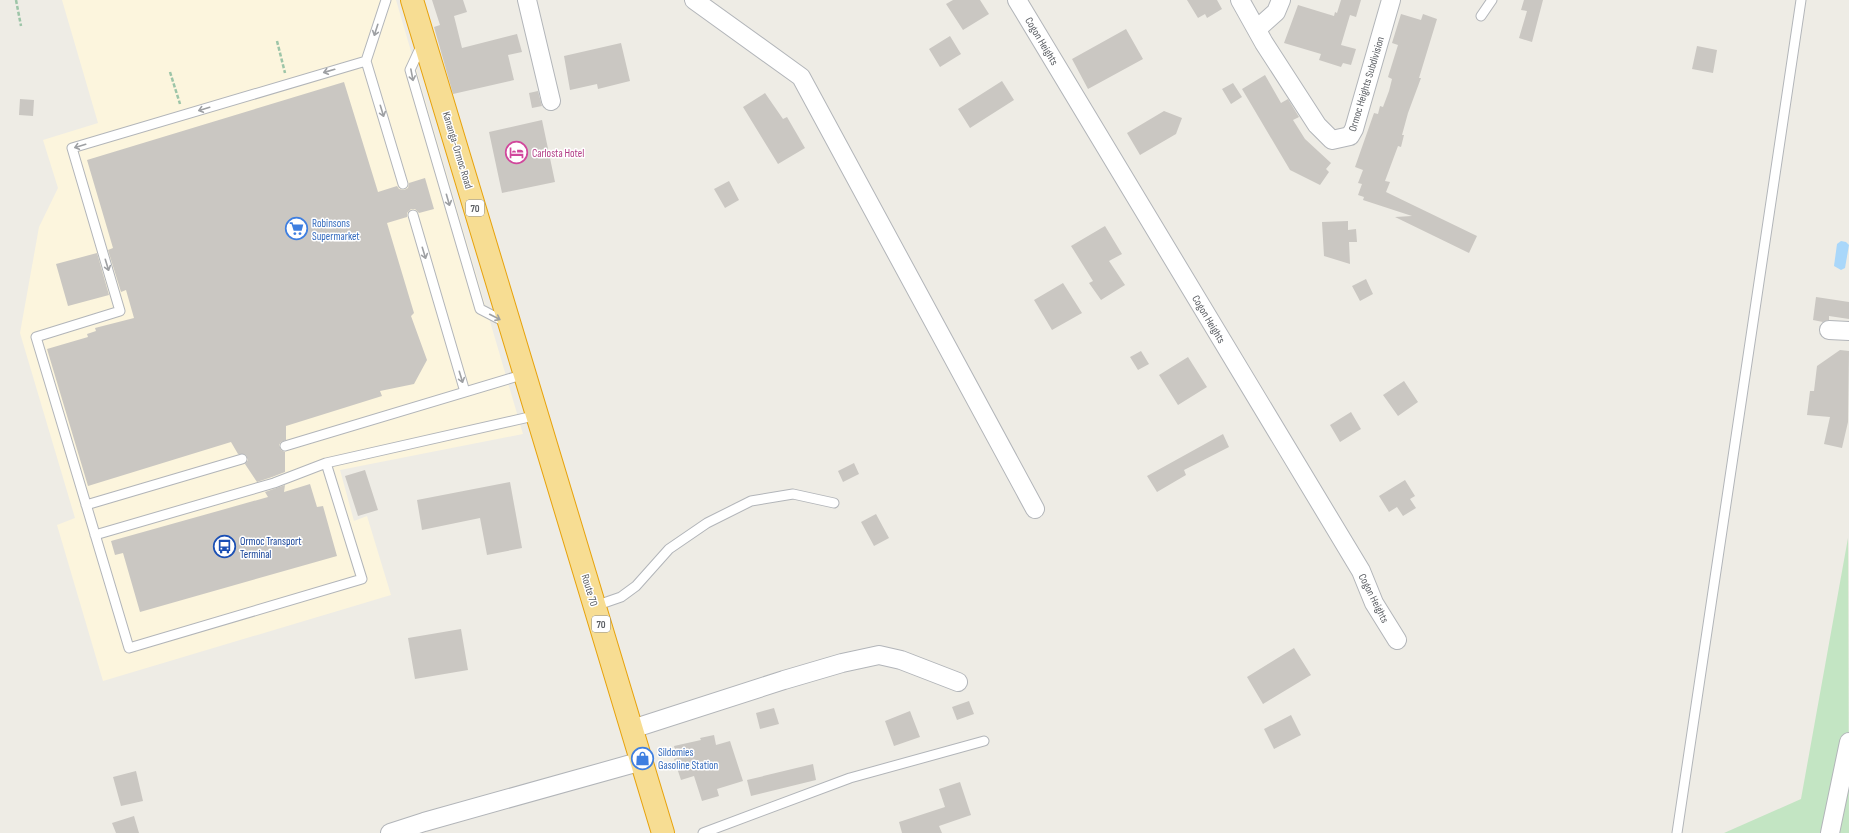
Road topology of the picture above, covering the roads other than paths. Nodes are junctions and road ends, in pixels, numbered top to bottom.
1 (386, 0) edge
2 (412, 0) edge
3 (527, 0) edge
4 (694, 0) edge
5 (1018, 0) edge
6 (1240, 0) edge
7 (1281, 0) edge
8 (1391, 0) edge
9 (1492, 0) edge
10 (1801, 0) edge
11 (1480, 16) dead end
12 (1257, 30) junction
13 (366, 61) junction
14 (551, 101) dead end
15 (403, 184) dead end
16 (413, 215) dead end
17 (1829, 330) dead end
18 (1849, 331) edge
19 (525, 374) junction
20 (465, 392) junction
21 (538, 415) junction
22 (286, 446) dead end
23 (242, 459) dead end
24 (326, 463) junction
25 (834, 503) dead end
26 (86, 505) junction
27 (1036, 508) dead end
28 (95, 535) junction
29 (595, 606) junction
30 (1397, 640) dead end
31 (958, 682) dead end
32 (632, 729) junction
33 (984, 741) dead end
34 (1849, 742) edge
35 (642, 761) junction
36 (390, 833) edge
37 (663, 833) edge
38 (703, 833) edge
39 (1677, 833) edge
40 (1830, 833) edge

1 -> 13 lane
2 - 19 highway, Kananga-Ormoc Road / 70
3 - 14 street
4 - 27 street
5 - 30 street, Cogon Heights
6 - 12 street, Ormoc Heights Subdivision
7 - 12 street
8 - 12 street, Ormoc Heights Subdivision
9 - 11 lane
10 - 39 lane
13 -> 15 lane
13 -> 26 lane
16 -> 20 lane
17 - 18 street
19 - 20 lane
19 - 21 highway, Kananga-Ormoc Road / 70
20 - 22 lane
21 - 24 lane
21 - 29 highway, Route 70 / 70
23 - 26 lane
24 - 28 lane
24 - 28 lane
25 - 29 lane
26 - 28 lane
29 - 32 highway, Route 70 / 70
31 - 32 street
32 - 35 highway, Route 70 / 70
33 - 38 lane
34 - 40 street
35 - 36 street
35 - 37 highway, Route 70 / 70

